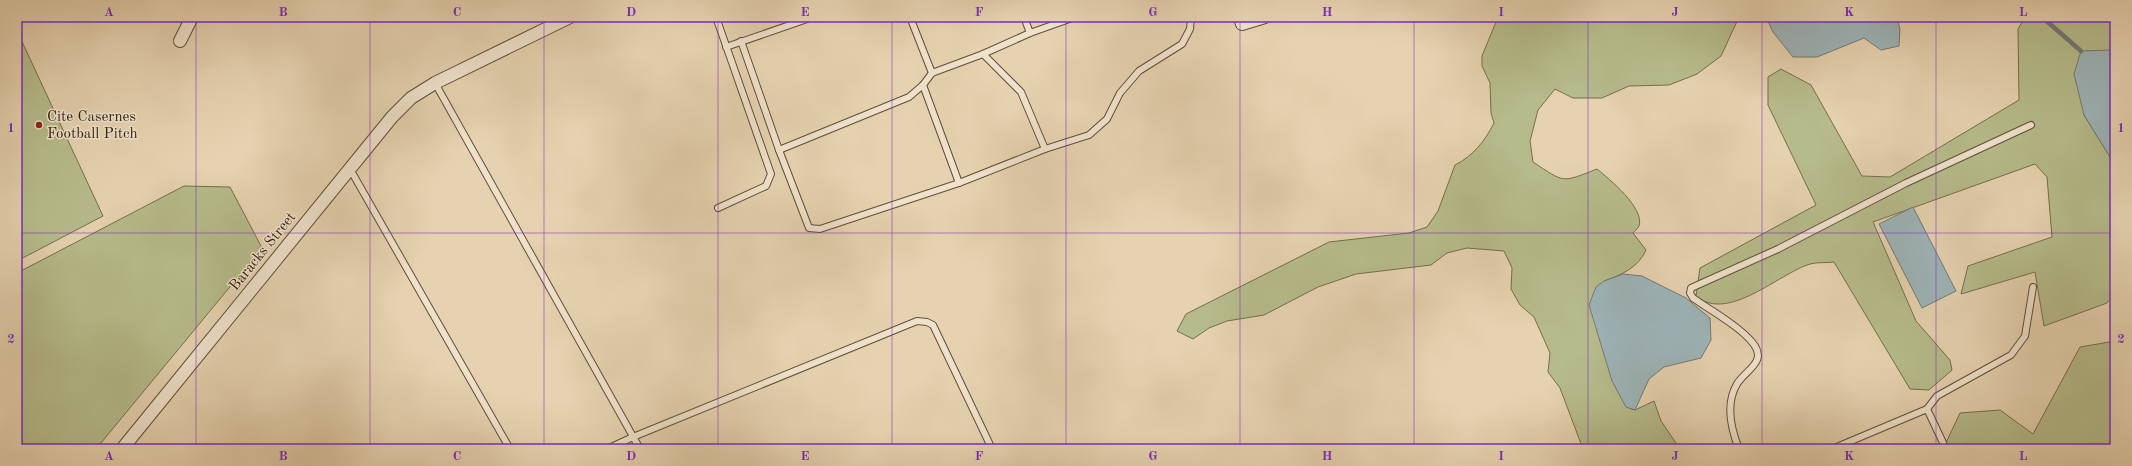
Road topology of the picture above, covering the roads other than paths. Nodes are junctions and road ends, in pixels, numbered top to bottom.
1 (192, 17) edge
2 (570, 17) edge
3 (716, 17) edge
4 (813, 17) edge
5 (910, 17) edge
6 (1024, 17) edge
7 (1075, 17) edge
8 (1192, 17) edge
9 (1240, 17) edge
10 (1265, 17) edge
11 (1030, 33) junction
12 (180, 41) dead end
13 (741, 41) junction
14 (726, 46) junction
15 (983, 54) junction
16 (932, 73) junction
17 (435, 82) junction
18 (923, 85) junction
19 (2031, 125) dead end
20 (1045, 149) junction
21 (779, 150) junction
22 (350, 168) junction
23 (959, 183) junction
24 (718, 208) dead end
25 (2033, 287) dead end
26 (1927, 409) junction
27 (633, 436) junction
28 (122, 449) edge
29 (510, 449) edge
30 (607, 449) edge
31 (640, 449) edge
32 (992, 449) edge
33 (1739, 449) edge
34 (1832, 449) edge
35 (1946, 449) edge

1 - 12 street
2 - 17 street, Baracks Street
3 - 14 lane
4 - 13 lane
5 - 16 lane
6 - 11 lane
7 - 11 lane
8 - 20 lane
9 - 10 street
11 - 15 lane
13 - 14 lane
13 - 21 lane
14 - 24 lane
15 - 16 lane
15 - 20 lane
16 - 18 lane
17 - 22 street, Baracks Street
17 - 27 lane
18 - 21 lane
18 - 23 lane
19 - 33 lane
20 - 23 lane
21 - 23 lane
22 - 28 street, Baracks Street
22 - 29 lane
25 - 26 lane
26 - 34 lane
26 - 35 lane
27 - 30 lane
27 - 31 lane
27 - 32 lane

